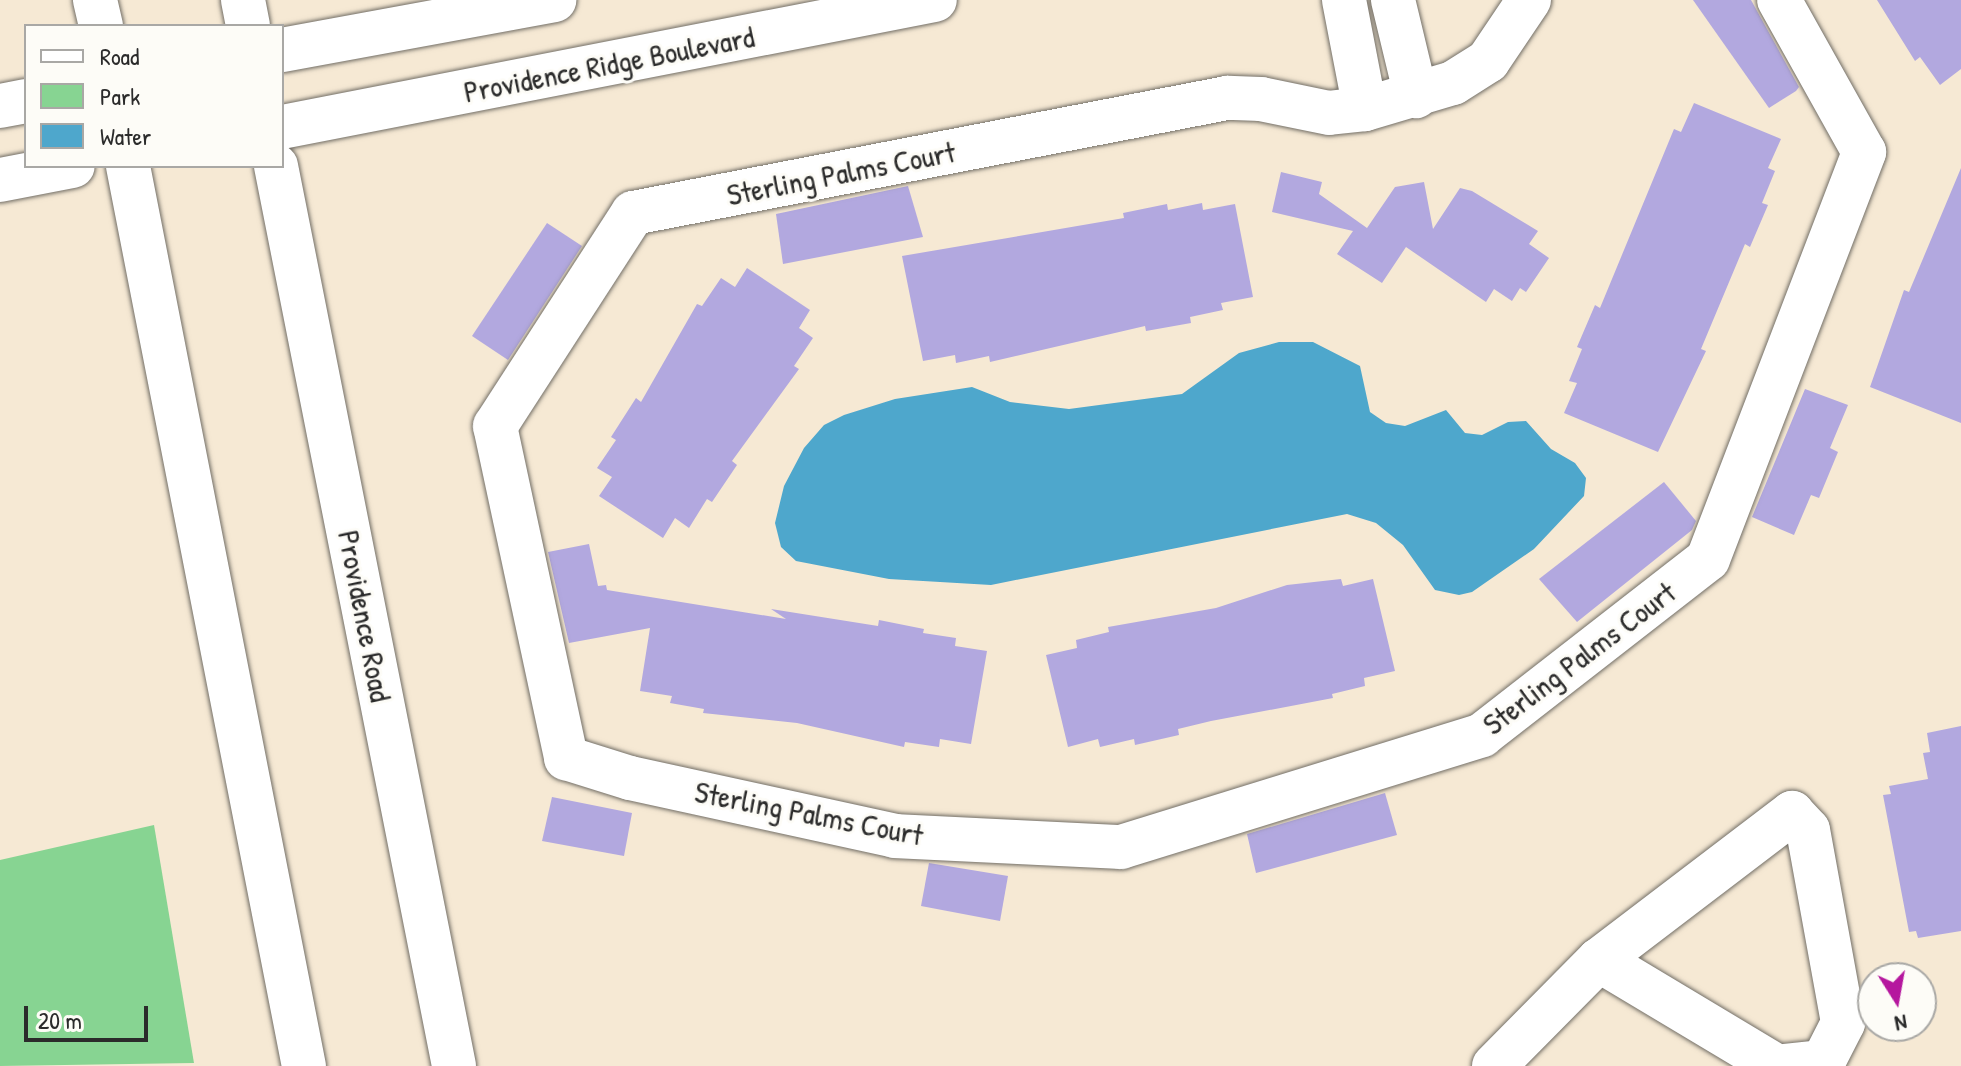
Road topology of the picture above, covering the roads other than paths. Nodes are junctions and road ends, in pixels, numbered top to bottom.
1 (95, 0) edge
2 (243, 0) edge
3 (554, 0) edge
4 (935, 0) edge
5 (1344, 0) edge
6 (1393, 0) edge
7 (1529, 0) edge
8 (1779, 0) edge
9 (101, 24) edge
10 (248, 24) edge
11 (284, 50) edge
12 (1416, 96) junction
13 (24, 101) edge
14 (0, 106) edge
15 (1365, 109) junction
16 (284, 127) edge
17 (63, 168) edge
18 (128, 168) edge
19 (276, 168) edge
20 (0, 180) edge
21 (1599, 960) junction
22 (304, 1066) edge
23 (454, 1066) edge
24 (1494, 1066) edge
25 (1776, 1066) edge
26 (1785, 1066) edge

1 - 9 street
2 - 10 street
3 - 11 street
4 - 16 street, Providence Ridge Boulevard
5 - 15 street
6 - 12 street
7 - 12 street, Sterling Palms Court
8 - 15 street, Sterling Palms Court
12 - 15 street, Sterling Palms Court
13 - 14 street
17 - 20 street
18 - 22 street
19 - 23 street, Providence Road
21 - 24 street
21 - 25 street
21 - 26 street

